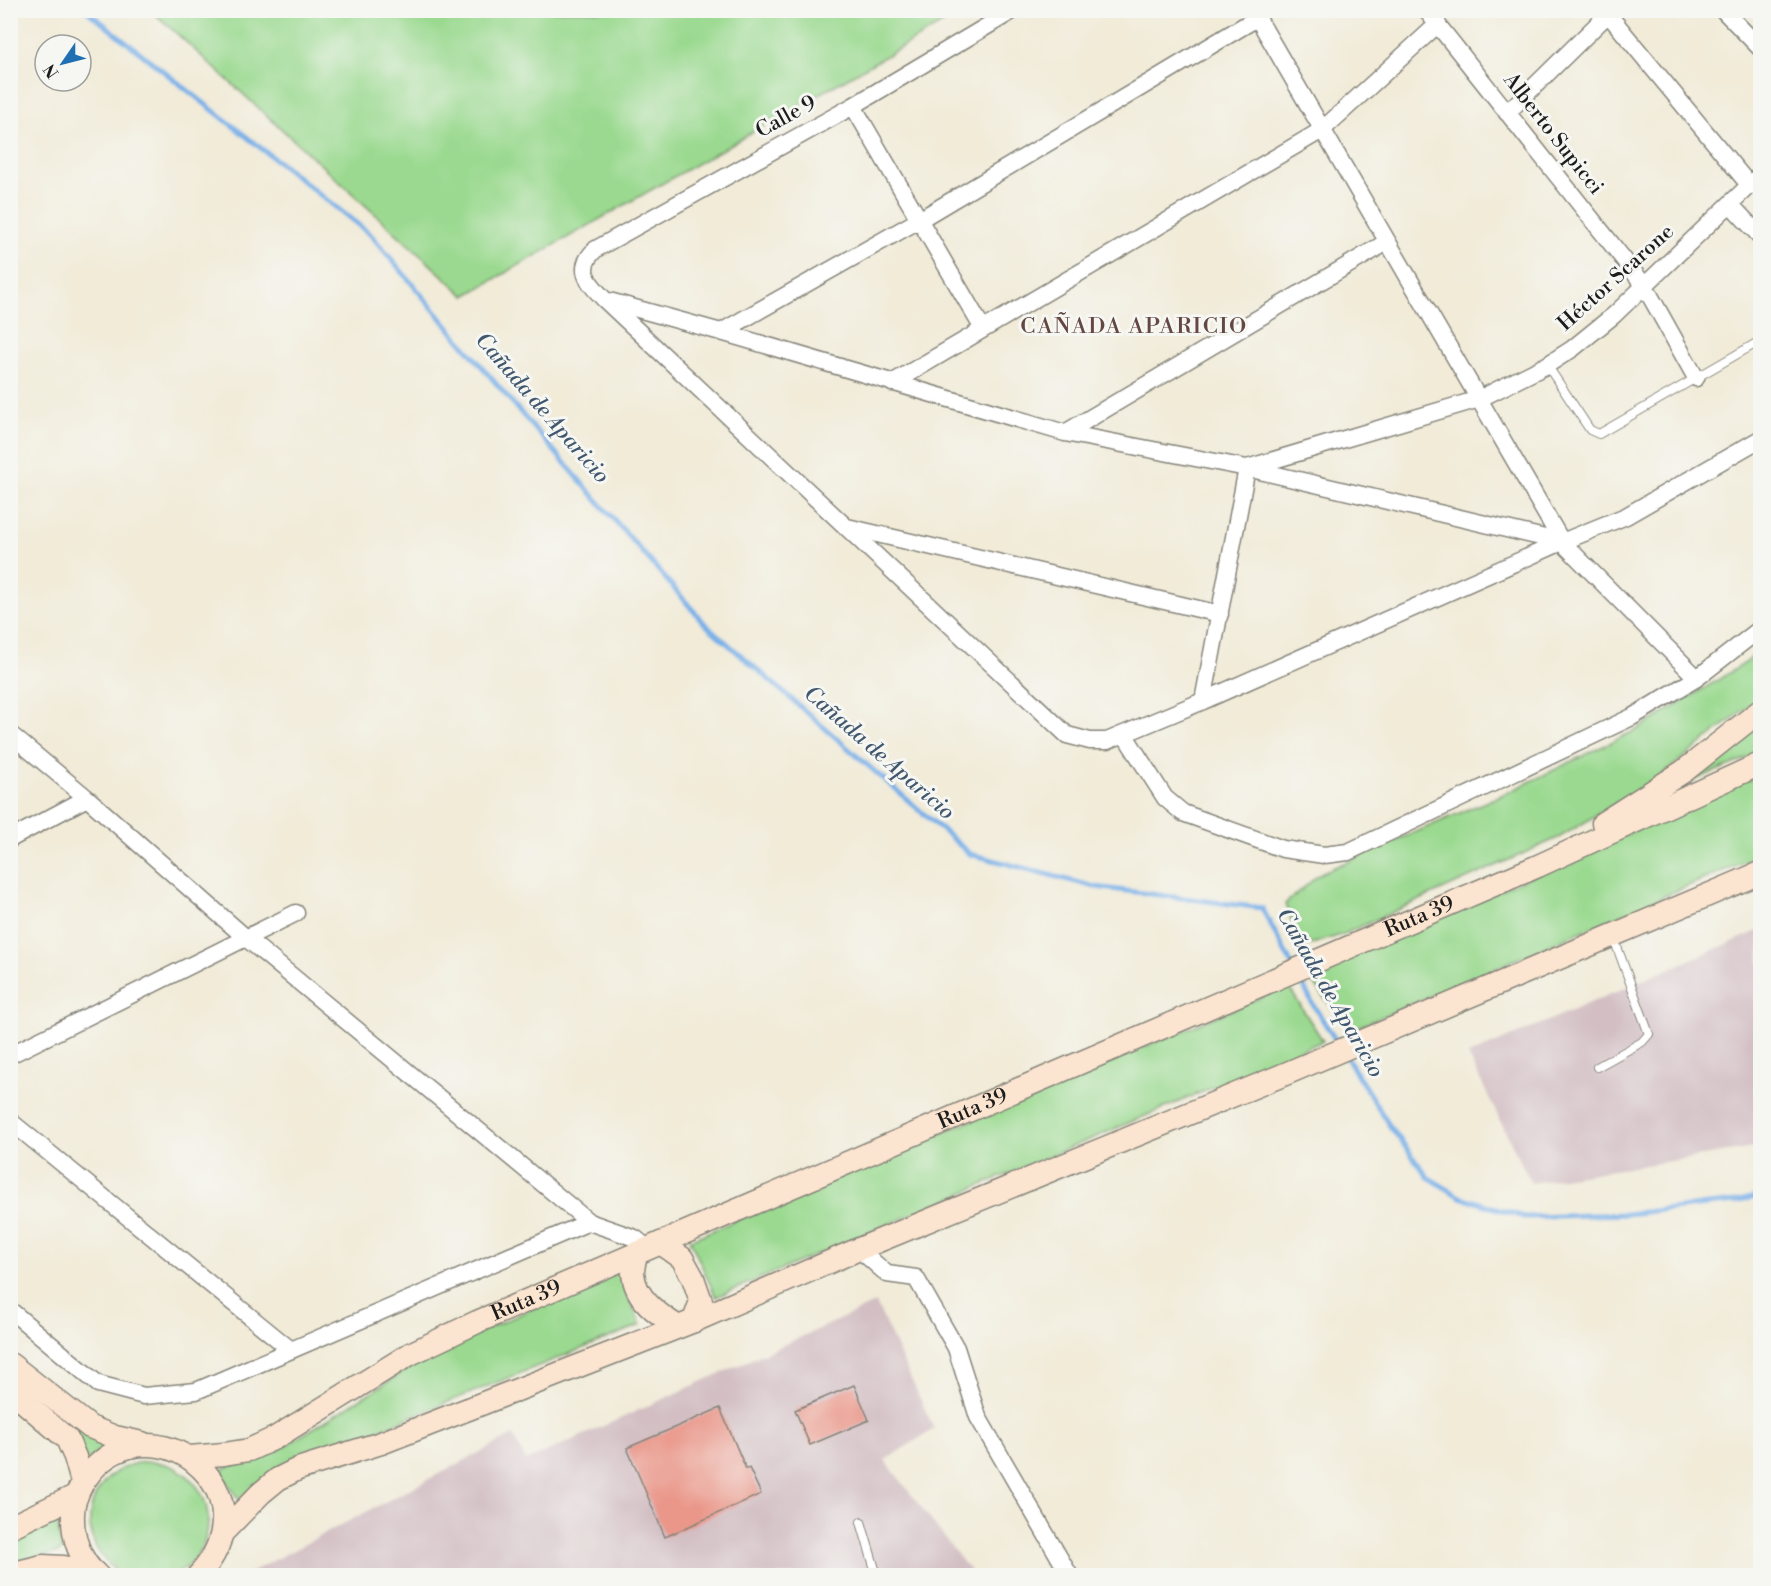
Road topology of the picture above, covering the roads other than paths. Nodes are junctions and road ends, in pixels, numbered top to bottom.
1 (1014, 10) edge
2 (1426, 10) edge
3 (1610, 12) edge
4 (1730, 13) edge
5 (1255, 14) edge
6 (1438, 24) junction
7 (1761, 48) edge
8 (853, 105) junction
9 (1507, 113) junction
10 (1322, 130) junction
11 (1755, 181) edge
12 (1731, 205) junction
13 (919, 220) junction
14 (1761, 236) edge
15 (1387, 242) junction
16 (1644, 285) junction
17 (605, 300) junction
18 (983, 329) junction
19 (721, 332) junction
20 (1761, 341) edge
21 (1547, 365) junction
22 (1696, 378) junction
23 (892, 383) junction
24 (1479, 399) junction
25 (1065, 433) junction
26 (1761, 439) edge
27 (1247, 468) junction
28 (845, 527) junction
29 (1562, 542) junction
30 (1220, 614) junction
31 (1761, 629) edge
32 (1697, 678) junction
33 (1203, 701) junction
34 (1761, 711) edge
35 (10, 734) edge
36 (1124, 734) junction
37 (1761, 764) edge
38 (87, 798) junction
39 (10, 839) edge
40 (1538, 866) junction
41 (1761, 873) edge
42 (296, 913) dead end
43 (1613, 935) junction
44 (246, 938) junction
45 (10, 1055) edge
46 (1597, 1067) dead end
47 (10, 1120) edge
48 (589, 1222) junction
49 (648, 1248) junction
50 (860, 1249) junction
51 (10, 1310) edge
52 (686, 1324) junction
53 (291, 1350) junction
54 (10, 1364) edge
55 (10, 1390) edge
56 (146, 1444) junction
57 (190, 1457) junction
58 (80, 1489) junction
59 (861, 1522) dead end
60 (10, 1527) edge
61 (223, 1532) junction
62 (205, 1570) edge
63 (10, 1574) edge
64 (96, 1574) edge
65 (877, 1575) edge
66 (1070, 1575) edge

1 - 8 street, Calle 9
2 - 6 street, Alberto Supicci
3 - 9 street
3 - 11 street
4 - 7 street
5 - 10 street
5 - 13 street
6 - 9 street, Alberto Supicci
6 - 10 street
8 - 13 street
8 - 17 street, Calle 9
9 - 16 street, Alberto Supicci
10 - 15 street
10 - 18 street
11 - 12 street, Héctor Scarone
12 - 14 street
12 - 16 street, Héctor Scarone
13 - 18 street
13 - 19 street
15 - 24 street
15 - 25 street
16 - 21 street, Héctor Scarone
16 - 22 street, Alberto Supicci
17 - 19 street
17 - 28 street
18 - 23 street
19 - 23 street
20 - 22 lane
21 - 22 lane
21 - 24 street, Héctor Scarone
23 - 25 street
24 - 27 street, Héctor Scarone
24 - 29 street
25 - 27 street
26 - 29 street
27 - 29 street
27 - 30 street
28 - 30 street
28 - 36 street
29 - 32 street
29 - 33 street
30 - 33 street
31 - 32 street
32 - 36 street
33 - 36 street
34 - 40 main road
35 - 38 street
37 - 40 main road, Ruta 39
38 - 39 street
38 - 44 street
40 - 49 main road, Ruta 39
41 - 43 main road
42 - 44 street
43 - 46 lane
43 - 50 main road
44 - 45 street
44 - 48 street
47 - 53 street
48 - 49 street
48 - 53 street
49 - 52 main road
49 - 52 main road
49 - 57 main road, Ruta 39
50 - 52 main road
50 - 66 street
51 - 53 street
52 - 61 main road
54 - 56 main road
55 - 58 main road
56 - 57 main road
56 - 58 main road
57 - 61 main road
58 - 60 main road
58 - 64 main road
59 - 65 lane
61 - 62 main road
63 - 64 main road

